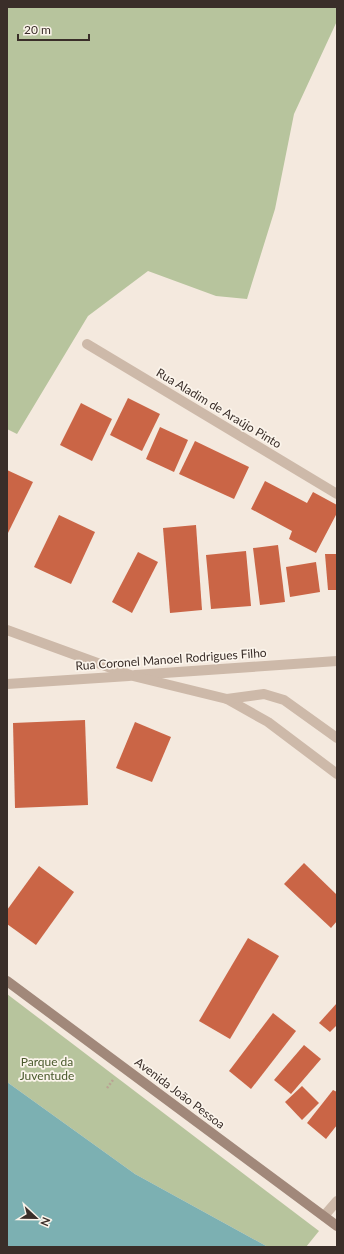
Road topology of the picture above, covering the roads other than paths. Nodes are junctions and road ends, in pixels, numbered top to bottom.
1 (87, 344) dead end
2 (337, 494) edge
3 (7, 630) edge
4 (337, 660) edge
5 (133, 676) junction
6 (7, 684) edge
7 (227, 699) junction
8 (337, 738) edge
9 (337, 774) edge
10 (7, 981) edge
11 (337, 1201) edge
12 (324, 1216) junction
13 (337, 1226) edge

1 - 2 street, Rua Aladim de Araújo Pinto
3 - 5 street
4 - 5 street, Rua Coronel Manoel Rodrigues Filho
5 - 6 street, Rua Coronel Manoel Rodrigues Filho
5 - 7 street
7 - 8 street
7 - 9 street
10 - 12 main road, Avenida João Pessoa
11 - 12 street
12 - 13 main road, Avenida João Pessoa

